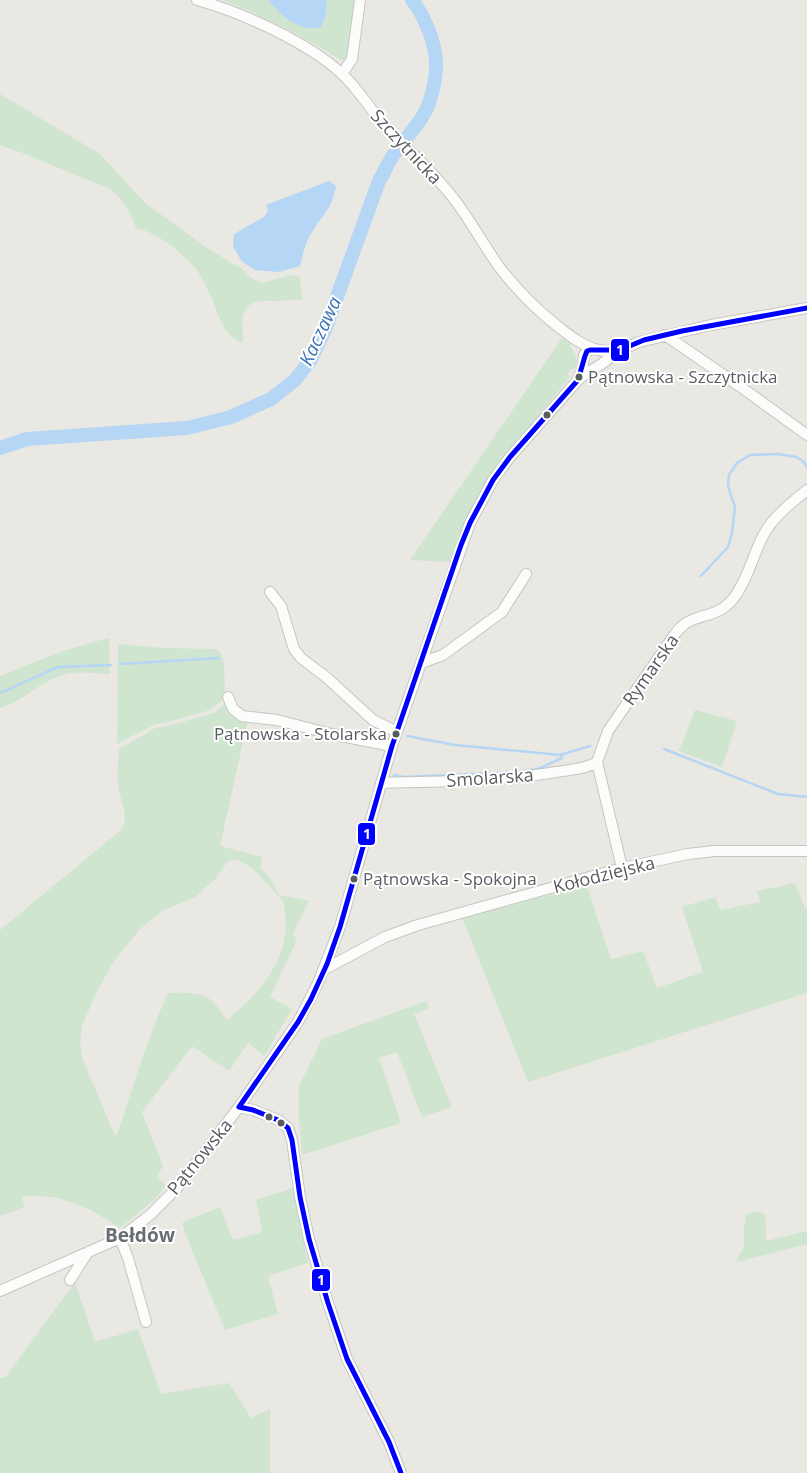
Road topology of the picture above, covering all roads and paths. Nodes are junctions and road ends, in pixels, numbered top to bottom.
1 (197, 0) edge
2 (360, 0) edge
3 (342, 74) junction
4 (807, 308) edge
5 (665, 335) junction
6 (577, 342) junction
7 (595, 349) junction
8 (621, 350) junction
9 (583, 358) junction
10 (598, 366) junction
11 (578, 380) junction
12 (807, 435) edge
13 (807, 490) edge
14 (526, 574) dead end
15 (270, 592) dead end
16 (421, 662) junction
17 (228, 697) dead end
18 (397, 732) junction
19 (392, 746) junction
20 (597, 762) junction
21 (381, 783) junction
22 (807, 851) edge
23 (622, 868) junction
24 (325, 969) junction
25 (239, 1107) junction
26 (120, 1238) junction
27 (88, 1252) junction
28 (70, 1280) dead end
29 (0, 1291) edge
30 (146, 1322) dead end
31 (401, 1473) edge

1 - 3 street, Szczytnicka
2 - 3 street
3 - 6 street, Szczytnicka
4 - 5 street, Pątnowska
5 - 8 street, Pątnowska
5 - 12 street
6 - 7 street, Szczytnicka
6 - 9 street, Szczytnicka
7 - 8 street, Pątnowska
7 - 9 street
7 - 10 street
8 - 10 street, Pątnowska
9 - 10 street
9 - 11 street, Pątnowska
10 - 11 street, Pątnowska
11 - 16 street, Pątnowska
13 - 20 street, Rymarska
14 - 16 street
15 - 18 street
16 - 18 street, Pątnowska
17 - 19 street
18 - 19 street, Pątnowska
19 - 21 street, Pątnowska
20 - 21 street, Smolarska
20 - 23 street
21 - 24 street, Pątnowska
22 - 23 street, Kołodziejska
23 - 24 street, Kołodziejska
24 - 25 street, Pątnowska
25 - 26 street, Pątnowska
25 - 31 street
26 - 27 street, Pątnowska
26 - 30 street
27 - 28 street
27 - 29 street, Pątnowska

